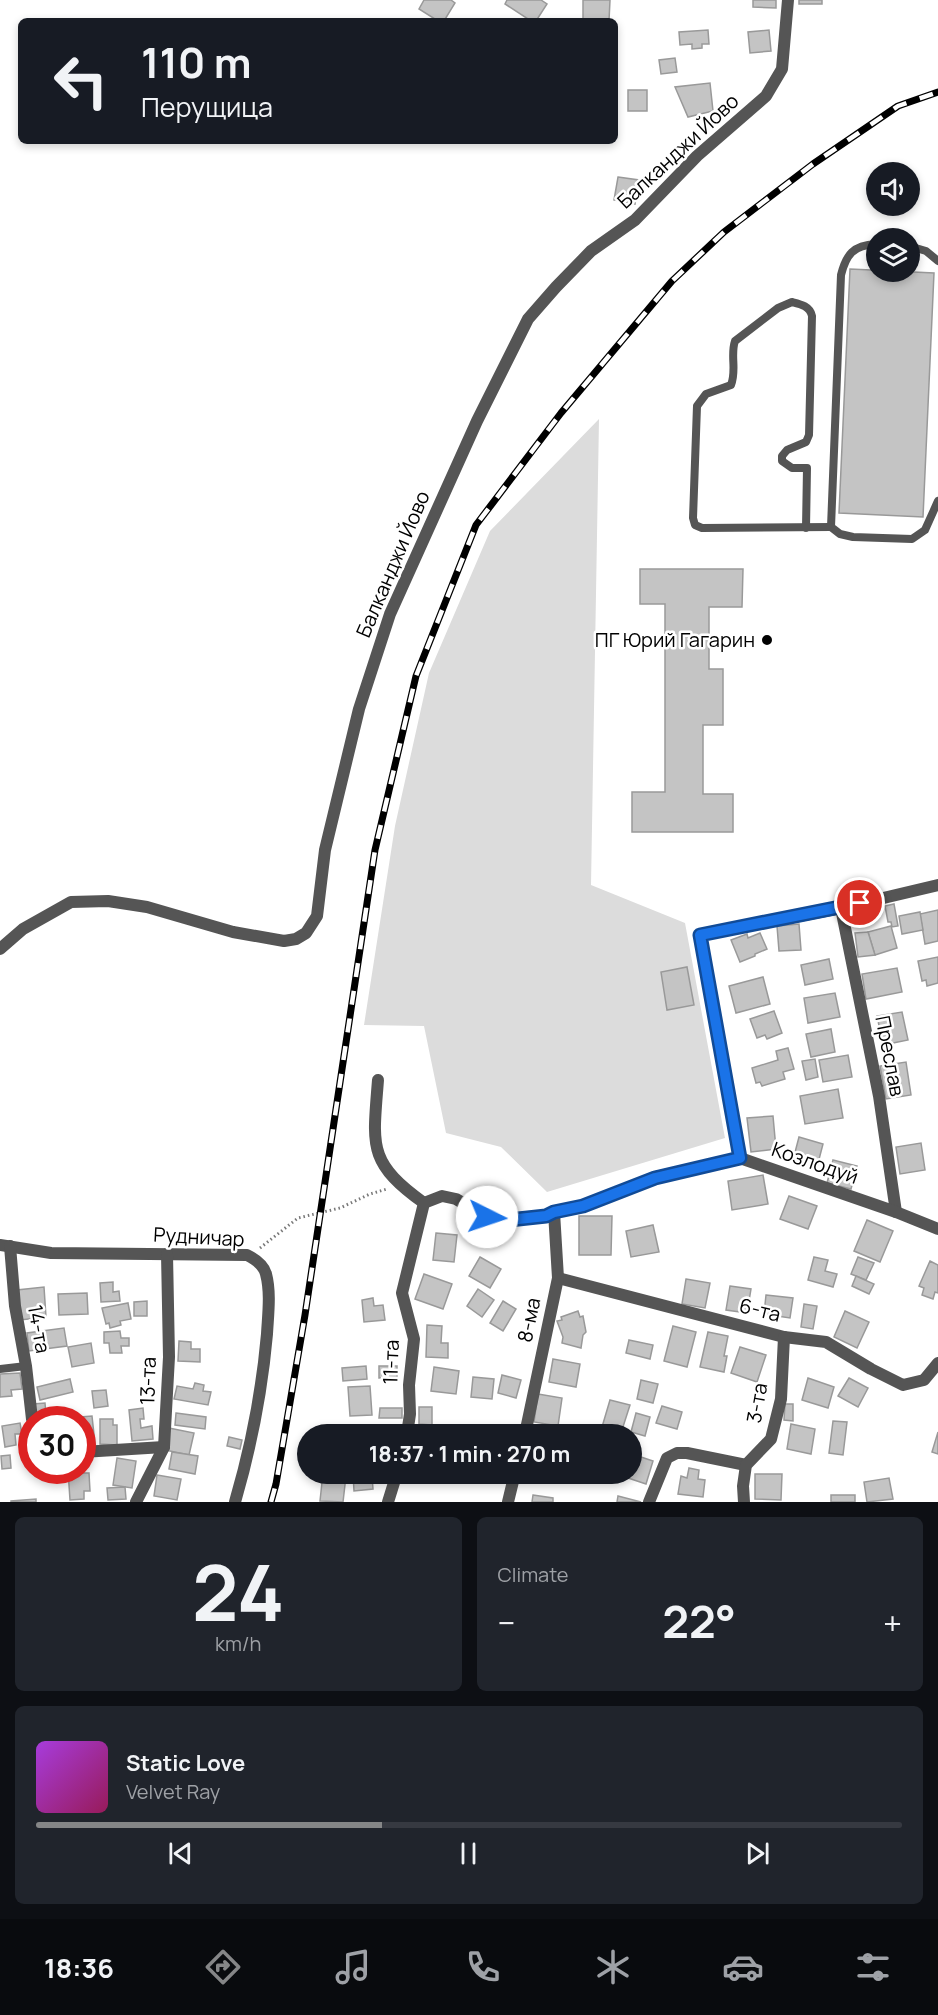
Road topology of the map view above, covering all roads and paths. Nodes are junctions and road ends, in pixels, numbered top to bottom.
1 (788, 0) edge
2 (866, 246) edge
3 (920, 249) edge
4 (938, 261) edge
5 (938, 501) edge
6 (831, 527) junction
7 (806, 528) junction
8 (938, 885) edge
9 (841, 908) junction
10 (0, 949) edge
11 (378, 1080) dead end
12 (740, 1158) junction
13 (401, 1185) junction
14 (424, 1203) junction
15 (554, 1212) junction
16 (896, 1212) junction
17 (938, 1229) edge
18 (5, 1246) edge
19 (167, 1254) junction
20 (248, 1255) junction
21 (558, 1278) junction
22 (784, 1336) junction
23 (938, 1363) edge
24 (26, 1366) junction
25 (0, 1369) edge
26 (31, 1406) edge
27 (408, 1424) edge
28 (527, 1424) edge
29 (164, 1447) junction
30 (96, 1451) edge
31 (746, 1465) junction
32 (394, 1484) edge
33 (512, 1484) edge
34 (136, 1502) edge
35 (235, 1502) edge
36 (388, 1502) edge
37 (508, 1502) edge
38 (649, 1502) edge
39 (744, 1502) edge

1 - 10 street, Балканджи Йово
2 - 6 lane
3 - 4 lane
5 - 6 lane
6 - 7 lane
7 - 7 lane
8 - 9 street
9 - 12 street
9 - 16 street, Преслав
11 - 13 street
12 - 15 street, Козлодуй
12 - 16 street, Козлодуй
13 - 14 street
13 - 20 path
14 - 15 street, Козлодуй
14 - 27 street, 11-та
15 - 21 street, 8-ма
16 - 17 street, Козлодуй
18 - 19 street, Рудничар
18 - 24 street, 14-та
19 - 20 street, Рудничар
19 - 29 street, 13-та
20 - 35 street, Рудничар
21 - 22 street, 6-та
21 - 28 street, 8-ма
22 - 23 street, 6-та
22 - 31 street, 3-та
24 - 25 lane
24 - 26 street, 14-та
29 - 30 street
29 - 34 street, 13-та
31 - 38 street
31 - 39 street
32 - 36 street
33 - 37 street

